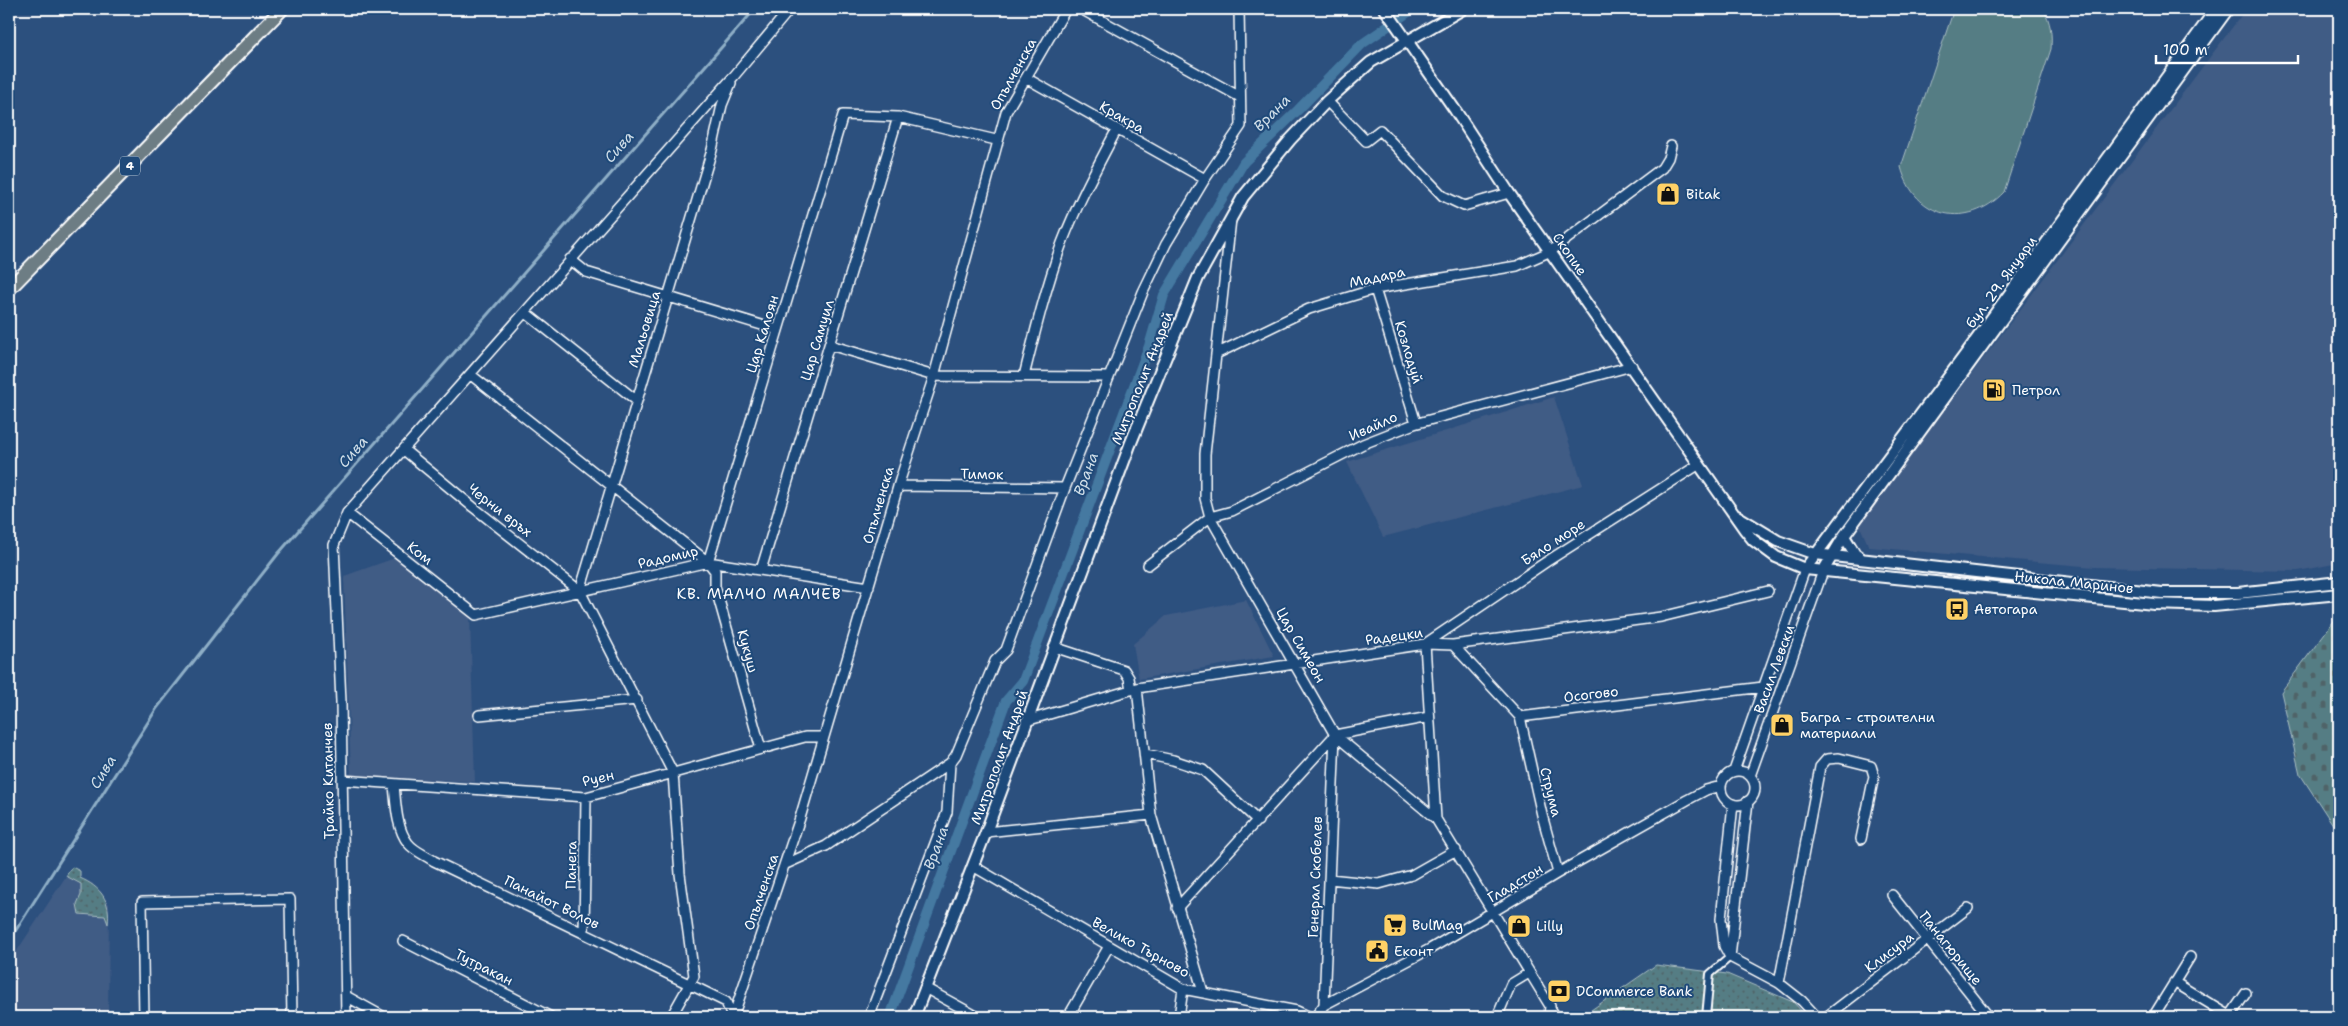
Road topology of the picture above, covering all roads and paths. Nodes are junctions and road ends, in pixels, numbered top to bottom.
1 (282, 9) edge
2 (790, 9) edge
3 (1066, 9) edge
4 (1081, 9) edge
5 (1239, 9) edge
6 (1385, 9) edge
7 (1462, 9) edge
8 (2216, 9) edge
9 (2228, 9) edge
10 (1404, 37) junction
11 (734, 76) junction
12 (1026, 78) junction
13 (1240, 97) junction
14 (1327, 101) junction
15 (898, 118) junction
16 (1117, 130) junction
17 (996, 140) junction
18 (1671, 146) dead end
19 (1204, 179) junction
20 (1509, 193) junction
21 (1231, 217) junction
22 (1551, 251) junction
23 (570, 259) junction
24 (9, 289) edge
25 (1375, 289) junction
26 (669, 295) junction
27 (526, 313) junction
28 (778, 330) junction
29 (830, 346) junction
30 (1216, 354) junction
31 (1632, 366) junction
32 (471, 375) junction
33 (934, 376) junction
34 (1024, 376) junction
35 (1109, 377) junction
36 (637, 401) junction
37 (1416, 423) junction
38 (404, 450) junction
39 (1698, 465) junction
40 (898, 486) junction
41 (612, 487) junction
42 (1065, 488) junction
43 (347, 513) junction
44 (1734, 514) junction
45 (1210, 517) junction
46 (1844, 536) junction
47 (1815, 554) junction
48 (1830, 556) junction
49 (1863, 560) junction
50 (708, 562) junction
51 (1148, 565) dead end
52 (1805, 569) junction
53 (761, 570) junction
54 (1823, 571) junction
55 (2339, 582) edge
56 (869, 587) junction
57 (580, 591) junction
58 (1768, 591) dead end
59 (2339, 594) edge
60 (476, 615) joint
61 (1424, 644) junction
62 (1453, 645) junction
63 (1054, 647) junction
64 (1296, 662) junction
65 (1763, 687) junction
66 (1134, 689) junction
67 (637, 700) junction
68 (480, 715) dead end
69 (1429, 717) junction
70 (1520, 717) junction
71 (1026, 721) junction
72 (1335, 735) junction
73 (824, 737) junction
74 (761, 749) junction
75 (1145, 754) junction
76 (950, 763) junction
77 (1734, 771) junction
78 (673, 773) junction
79 (1750, 776) junction
80 (342, 780) junction
81 (394, 785) junction
82 (1721, 786) junction
83 (586, 797) junction
84 (1748, 801) junction
85 (1733, 804) junction
86 (1151, 815) junction
87 (1436, 819) junction
88 (1258, 821) junction
89 (986, 832) junction
90 (1861, 839) dead end
91 (1456, 850) junction
92 (786, 864) junction
93 (973, 866) junction
94 (1558, 873) junction
95 (1329, 879) junction
96 (1892, 895) dead end
97 (1177, 908) junction
98 (1968, 908) dead end
99 (1494, 912) junction
100 (584, 933) junction
101 (403, 941) dead end
102 (1927, 941) junction
103 (1109, 946) junction
104 (1730, 957) junction
105 (2190, 957) dead end
106 (1529, 973) junction
107 (2174, 982) junction
108 (1779, 983) junction
109 (689, 986) junction
110 (925, 988) junction
111 (1184, 988) junction
112 (1204, 992) junction
113 (2246, 992) dead end
114 (346, 996) junction
115 (1324, 1005) junction
116 (1550, 1006) junction
117 (144, 1017) edge
118 (292, 1017) edge
119 (346, 1017) edge
120 (384, 1017) edge
121 (551, 1017) edge
122 (671, 1017) edge
123 (732, 1017) edge
124 (869, 1017) edge
125 (914, 1017) edge
126 (978, 1017) edge
127 (1068, 1017) edge
128 (1178, 1017) edge
129 (1310, 1017) edge
130 (1315, 1017) edge
131 (1497, 1017) edge
132 (1548, 1017) edge
133 (1557, 1017) edge
134 (1706, 1017) edge
135 (1817, 1017) edge
136 (1826, 1017) edge
137 (1989, 1017) edge
138 (2153, 1017) edge

1 - 24 main road, 4
2 - 11 street
3 - 12 street, Опълченска
4 - 13 street
5 - 13 street
6 - 10 street, Скопие
7 - 10 street, Митрополит Андрей
8 - 47 street, бул. 29. Януари
9 - 46 street, бул. 29. Януари
10 - 14 street, Митрополит Андрей
10 - 20 street, Скопие
11 - 23 street
11 - 26 street, Мальовица
12 - 16 street, Кракра
12 - 17 street, Опълченска
13 - 19 street
14 - 20 street
14 - 21 street, Митрополит Андрей
15 - 17 street
15 - 28 street, Цар Калоян
15 - 29 street, Цар Самуил
16 - 19 street, Кракра
16 - 34 street
17 - 33 street, Опълченска
18 - 22 street, Мадара
19 - 35 street
20 - 22 street, Скопие
21 - 30 street, Цар Симеон
21 - 63 street, Митрополит Андрей
22 - 25 street, Мадара
22 - 31 street, Скопие
23 - 26 street
23 - 27 street
25 - 30 street, Мадара
25 - 37 street, Козлодуй
26 - 28 street
26 - 36 street, Мальовица
27 - 32 street
27 - 36 street
28 - 50 street, Цар Калоян
29 - 33 street
29 - 53 street, Цар Самуил
30 - 45 street, Цар Симеон
31 - 37 street, Ивайло
31 - 39 street, Скопие
32 - 38 street
32 - 41 street
33 - 34 street
33 - 40 street, Опълченска
34 - 35 street
35 - 42 street
36 - 41 street, Мальовица
37 - 45 street, Ивайло
38 - 43 street
38 - 57 street, Черни връх
39 - 44 street, Скопие
39 - 61 street, Бяло море
40 - 42 street, Тимок
40 - 56 street, Опълченска
41 - 50 street
41 - 57 street, Мальовица
42 - 76 street
43 - 60 street, Ком
43 - 80 street, Трайко Китанчев
44 - 47 street, Скопие
44 - 52 street, Скопие
45 - 51 street, Ивайло
45 - 64 street, Цар Симеон
46 - 48 street, бул. 29. Януари
46 - 49 street
47 - 48 street, Никола Маринов
47 - 52 street, бул. 29. Януари
48 - 49 street, Никола Маринов
48 - 54 street, бул. 29. Януари
49 - 55 street, Никола Маринов
50 - 53 street, Радомир
50 - 57 street, Радомир
50 - 74 street, Кукуш
52 - 54 street, Никола Маринов
52 - 65 street, Васил Левски
53 - 56 street, Радомир
54 - 59 street, Никола Маринов
54 - 79 street, Васил Левски
56 - 73 street, Опълченска
57 - 60 street, Радомир
57 - 67 street
58 - 62 street, Радецки
61 - 62 street, Радецки
61 - 64 street, Радецки
61 - 69 street
62 - 70 street
63 - 66 street
63 - 71 street, Митрополит Андрей
64 - 66 street, Радецки
64 - 72 street, Цар Симеон
65 - 70 street, Осогово
65 - 77 street, Васил Левски
66 - 71 street, Радецки
66 - 75 street
67 - 68 street
67 - 78 street
69 - 72 street
69 - 87 street
70 - 94 street, Струма
71 - 89 street, Митрополит Андрей
72 - 87 street, Цар Симеон
72 - 88 street
72 - 95 street, Генерал Скобелев
73 - 74 street, Руен
73 - 92 street, Опълченска
74 - 78 street, Руен
75 - 86 street
75 - 88 street
76 - 92 street
76 - 124 street
77 - 79 street
77 - 82 street
78 - 83 street, Руен
78 - 109 street
79 - 84 street
80 - 81 street, Руен
80 - 114 street, Трайко Китанчев
81 - 83 street, Руен
81 - 100 street, Панайот Волов
82 - 85 street
82 - 94 street, Гладстон
83 - 100 street, Панега
84 - 85 street
84 - 104 street
85 - 104 street
86 - 89 street
86 - 97 street
87 - 91 street, Цар Симеон
88 - 97 street
89 - 93 street, Митрополит Андрей
90 - 108 street
91 - 95 street
91 - 99 street, Цар Симеон
92 - 123 street, Опълченска
93 - 103 street, Велико Търново
93 - 110 street, Митрополит Андрей
94 - 99 street, Гладстон
95 - 115 street, Генерал Скобелев
96 - 102 street, Панагюрище
97 - 112 street
98 - 102 street, Клисура
99 - 106 street, Цар Симеон
99 - 115 street, Гладстон
100 - 109 street, Панайот Волов
101 - 121 street, Тутракан
102 - 136 street, Клисура
102 - 137 street, Панагюрище
103 - 111 street, Велико Търново
103 - 127 street
104 - 108 street
104 - 134 street
105 - 107 street
106 - 116 street, Цар Симеон
106 - 131 street
107 - 113 street
107 - 138 street
108 - 135 street
109 - 122 street
109 - 123 street, Панайот Волов
110 - 125 street, Митрополит Андрей
110 - 126 street
111 - 112 street, Велико Търново
111 - 128 street
112 - 129 street, Велико Търново
114 - 119 street, Трайко Китанчев
114 - 120 street
115 - 130 street
116 - 132 street
116 - 133 street, Цар Симеон
117 - 118 street

